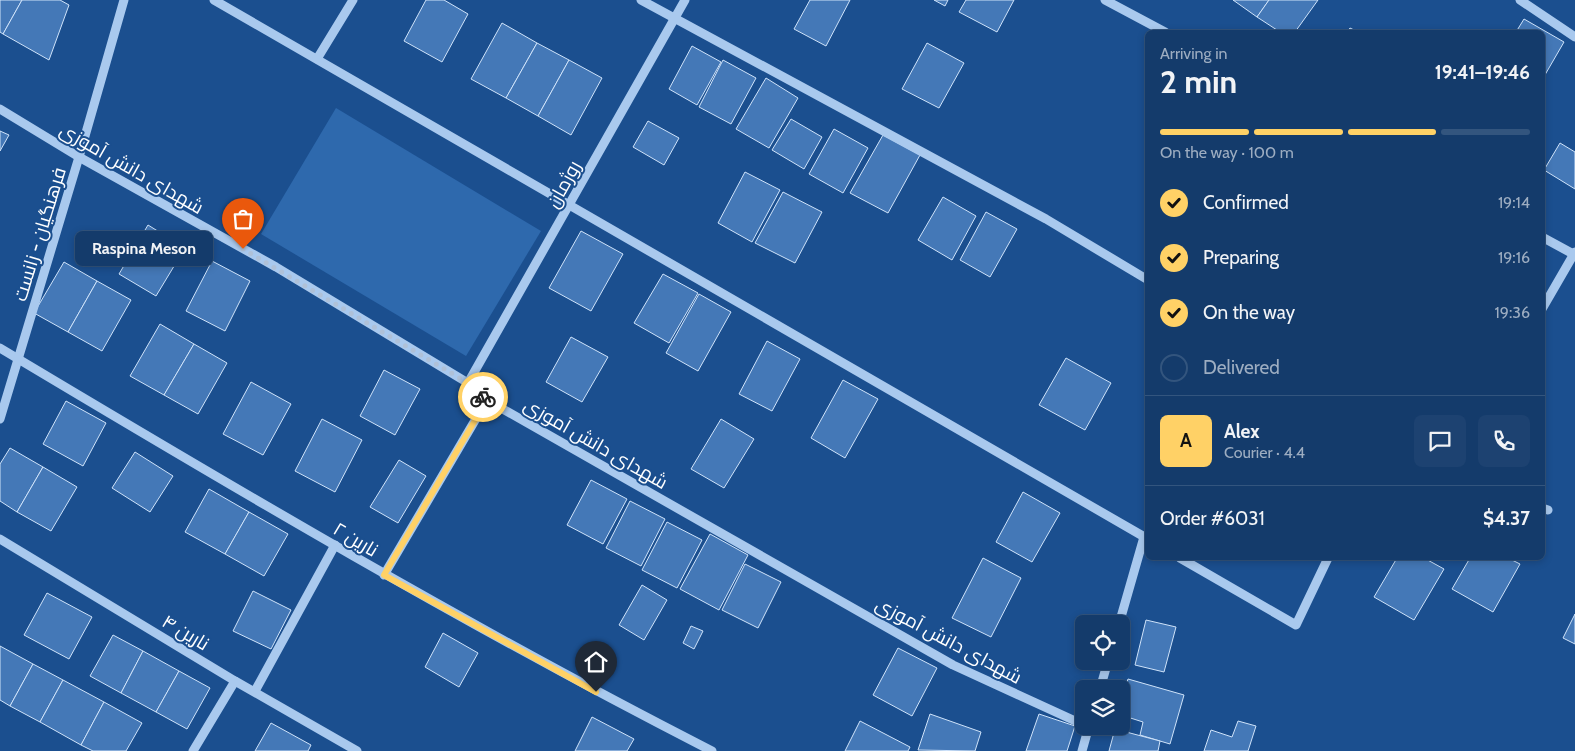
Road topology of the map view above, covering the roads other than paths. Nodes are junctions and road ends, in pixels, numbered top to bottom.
1 (124, 0) edge
2 (214, 0) edge
3 (353, 0) edge
4 (641, 0) edge
5 (685, 0) edge
6 (1105, 0) edge
7 (1520, 0) edge
8 (674, 19) junction
9 (1161, 30) edge
10 (1575, 38) edge
11 (317, 59) junction
12 (0, 109) edge
13 (79, 157) junction
14 (570, 206) junction
15 (1545, 239) edge
16 (1575, 254) edge
17 (1145, 278) edge
18 (1545, 304) edge
19 (0, 348) edge
20 (17, 358) junction
21 (468, 383) junction
22 (487, 400) junction
23 (0, 419) edge
24 (1145, 537) edge
25 (0, 539) edge
26 (1145, 541) edge
27 (335, 545) junction
28 (1183, 560) edge
29 (1327, 560) edge
30 (384, 575) junction
31 (1122, 615) edge
32 (235, 681) junction
33 (255, 691) junction
34 (1075, 720) edge
35 (1085, 735) edge
36 (193, 751) edge
37 (357, 751) edge
38 (712, 751) edge
39 (1082, 751) edge

1 - 13 street, فرهنگیان - زانست
2 - 11 street
3 - 11 street
4 - 8 street
5 - 8 street, روژمان
6 - 9 street
7 - 10 street
8 - 14 street, روژمان
8 - 17 street
11 - 14 street
12 - 13 street, شهدای دانش آموزی
13 - 20 street, فرهنگیان - زانست
13 - 21 street, شهدای دانش آموزی
14 - 21 street, روژمان
14 - 24 street
15 - 16 street
16 - 18 street
19 - 20 street, نارین ۲
20 - 23 street, فرهنگیان - زانست
20 - 27 street, نارین ۲
21 - 22 street, شهدای دانش آموزی
22 - 30 street
22 - 34 street, شهدای دانش آموزی
25 - 32 street, نارین ۴
26 - 31 street
27 - 30 street, نارین ۲
27 - 33 street
28 - 29 street
30 - 38 street, نارین ۲
32 - 33 street, نارین ۴
32 - 36 street
33 - 37 street, نارین ۴
35 - 39 street

